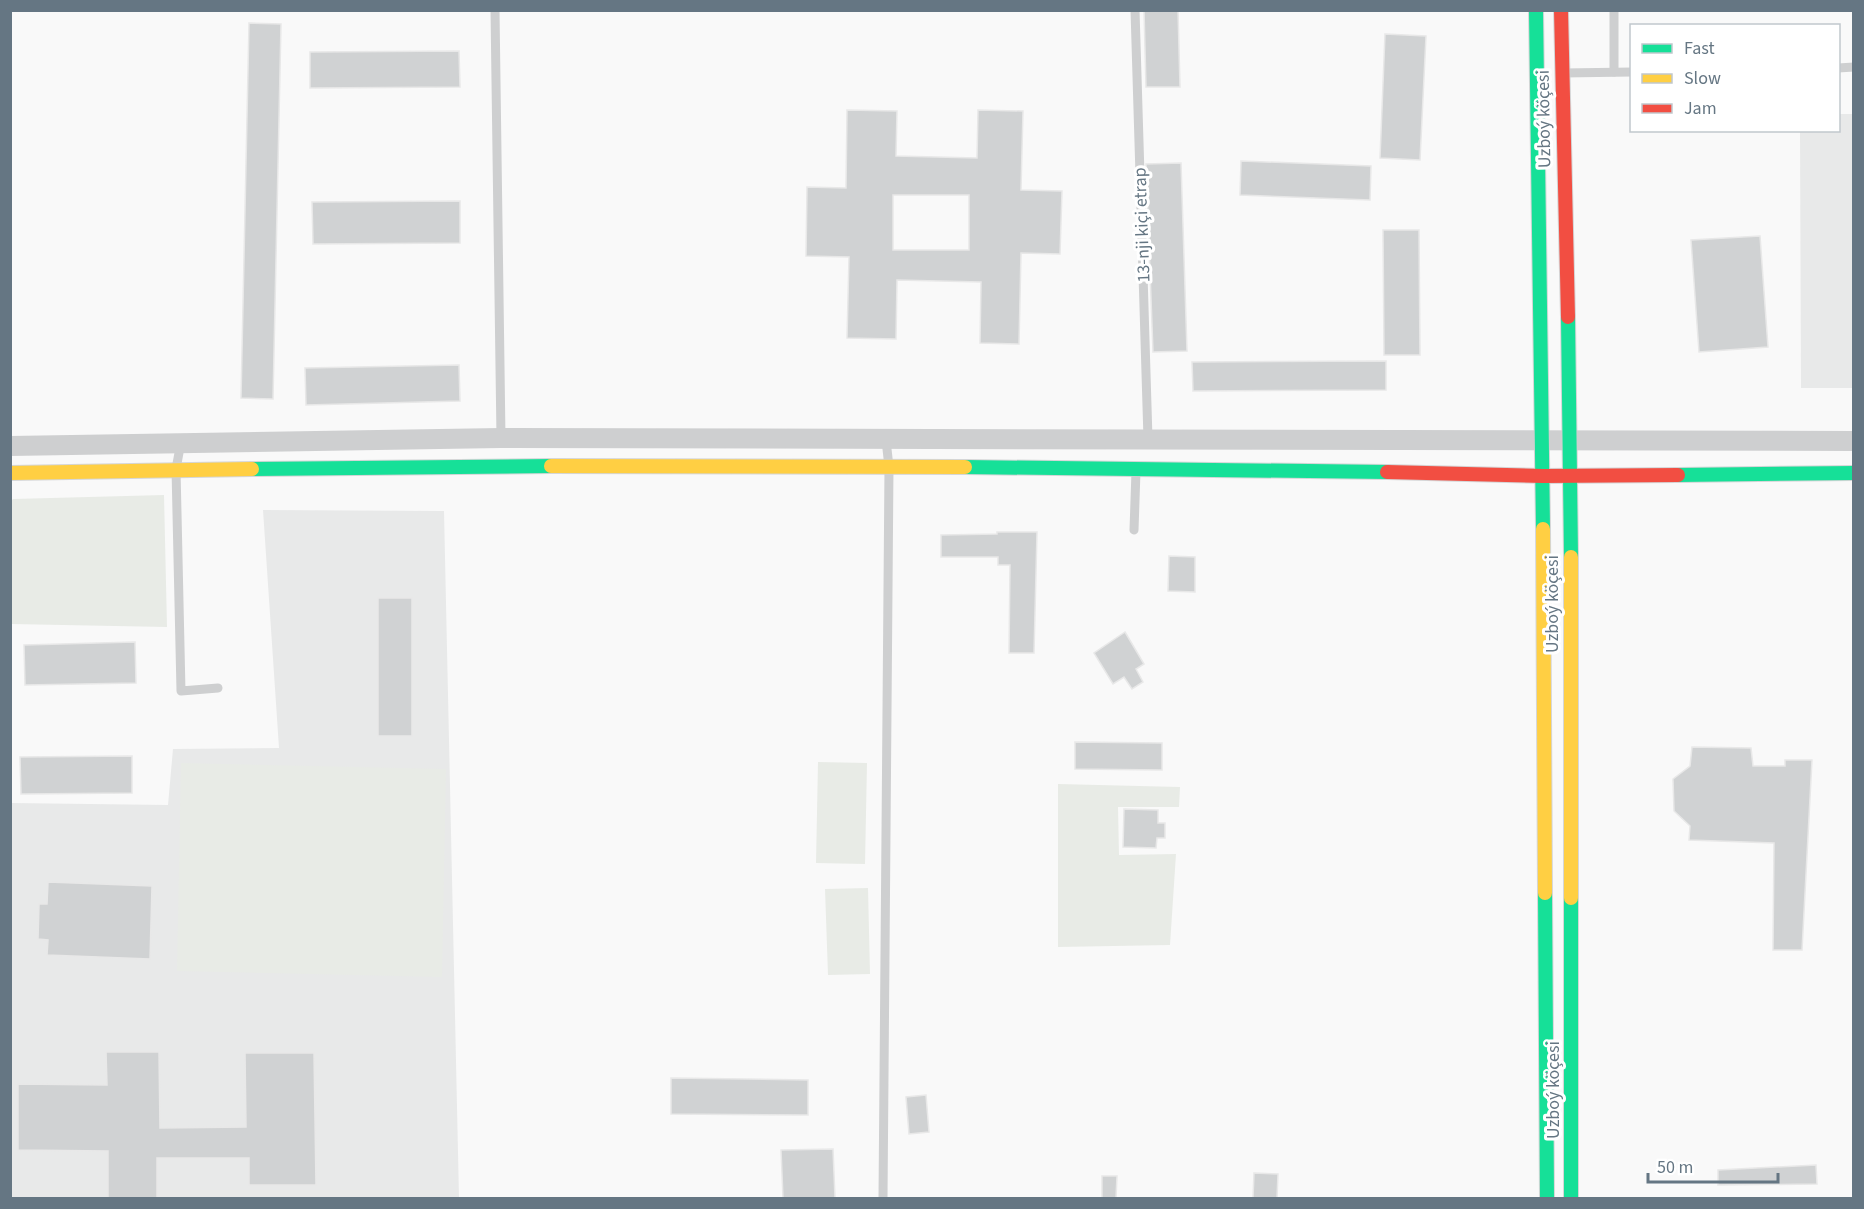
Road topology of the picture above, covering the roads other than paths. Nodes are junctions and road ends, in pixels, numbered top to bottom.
1 (495, 10) edge
2 (1135, 10) edge
3 (1536, 10) edge
4 (1561, 10) edge
5 (1614, 10) edge
6 (1614, 72) junction
7 (1630, 72) edge
8 (1561, 73) junction
9 (501, 438) junction
10 (1148, 439) junction
11 (886, 440) junction
12 (1544, 441) junction
13 (1571, 441) junction
14 (1854, 441) edge
15 (181, 442) junction
16 (10, 446) edge
17 (889, 467) junction
18 (176, 469) junction
19 (1136, 469) junction
20 (39, 472) junction
21 (10, 473) edge
22 (1854, 473) edge
23 (1571, 474) junction
24 (1543, 476) junction
25 (10, 485) edge
26 (1134, 530) dead end
27 (218, 688) dead end
28 (883, 1198) edge
29 (1546, 1198) edge
30 (1571, 1198) edge

1 - 9 lane
2 - 10 lane, 13-nji kiçi etrap
3 - 12 street, Uzboý köçesi
4 - 8 street, Uzboý köçesi
5 - 6 lane
6 - 7 lane
6 - 8 lane
8 - 13 street, Uzboý köçesi
9 - 11 street
9 - 15 street
10 - 11 street
10 - 12 street
11 - 17 lane
12 - 13 street
12 - 24 street, Uzboý köçesi
13 - 14 street
13 - 23 street, Uzboý köçesi
15 - 16 street
15 - 18 lane
17 - 18 street
17 - 19 street
17 - 28 lane
18 - 20 street
18 - 27 lane
19 - 24 street
19 - 26 lane
20 - 21 street
20 - 25 street
22 - 23 street
23 - 24 street
23 - 30 street, Uzboý köçesi
24 - 29 street, Uzboý köçesi

